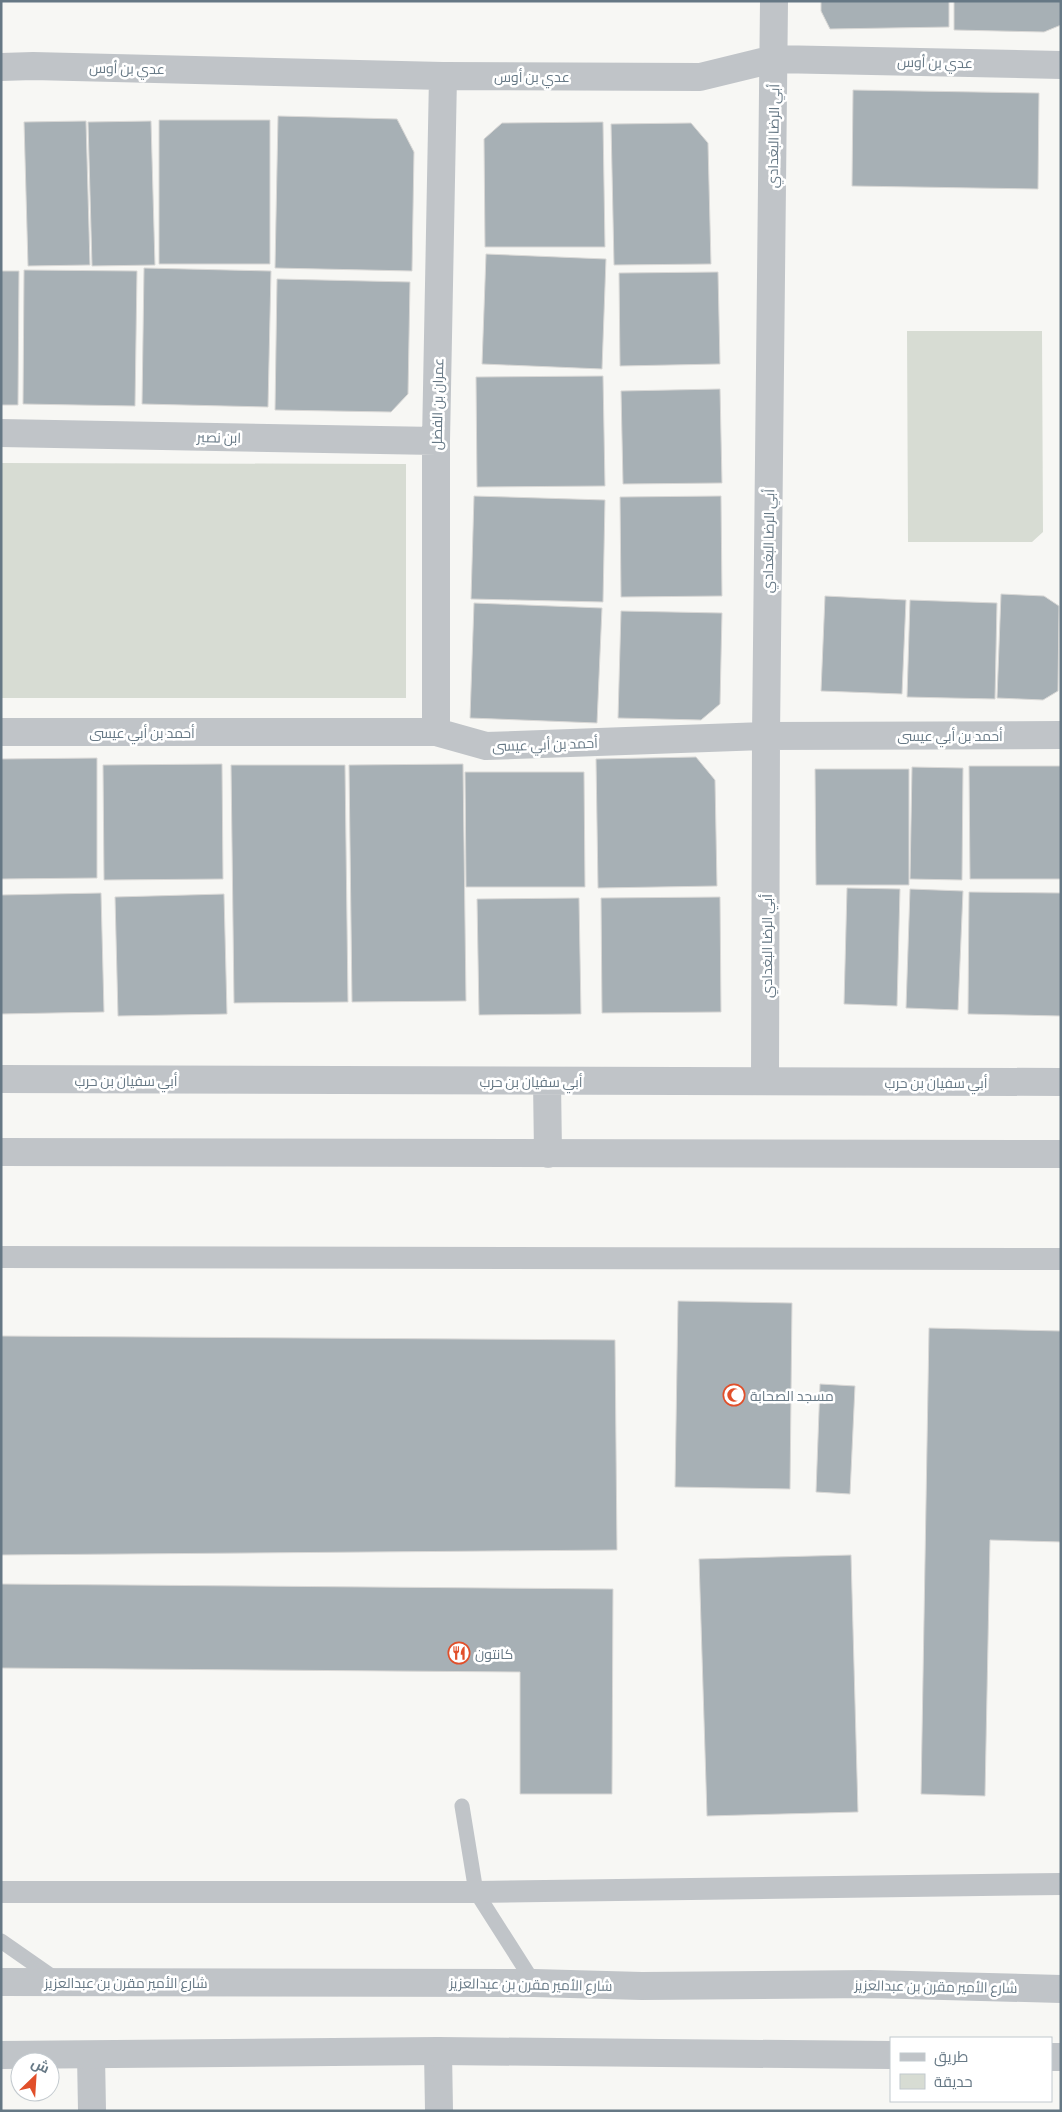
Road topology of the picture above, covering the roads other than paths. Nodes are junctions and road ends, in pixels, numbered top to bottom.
1 (774, 1) edge
2 (774, 59) junction
3 (1061, 65) edge
4 (1, 67) edge
5 (443, 76) junction
6 (1, 433) edge
7 (436, 441) junction
8 (1, 732) edge
9 (436, 732) junction
10 (1061, 735) edge
11 (766, 736) junction
12 (1, 1079) edge
13 (547, 1081) junction
14 (765, 1081) junction
15 (1061, 1082) edge
16 (1, 1152) edge
17 (548, 1154) junction
18 (1061, 1154) edge
19 (1, 1257) edge
20 (1061, 1260) edge
21 (462, 1806) dead end
22 (1061, 1884) edge
23 (1, 1892) edge
24 (476, 1892) junction
25 (1, 1941) edge
26 (1, 1982) edge
27 (61, 1982) junction
28 (534, 1983) junction
29 (1061, 1989) edge
30 (438, 2051) junction
31 (1, 2055) edge
32 (91, 2055) junction
33 (890, 2055) edge
34 (92, 2111) edge
35 (439, 2111) edge

1 - 2 street, أبي الرضا البغدادي
2 - 3 street, عدي بن أوس
2 - 5 street, عدي بن أوس
2 - 11 street, أبي الرضا البغدادي
4 - 5 street, عدي بن أوس
5 - 7 street, عمران بن الفضل
6 - 7 street, ابن نصير
7 - 9 street, عمران بن الفضل
8 - 9 street, أحمد بن أبي عيسى
9 - 11 street, أحمد بن أبي عيسى
10 - 11 street, أحمد بن أبي عيسى
11 - 14 street, أبي الرضا البغدادي
12 - 13 street, أبي سفيان بن حرب
13 - 14 street, أبي سفيان بن حرب
13 - 17 street
14 - 15 street, أبي سفيان بن حرب
16 - 17 street
17 - 18 street
19 - 20 street
21 - 24 lane
22 - 24 street
23 - 24 street
24 - 28 lane
25 - 27 lane
26 - 27 street, شارع الأمير مقرن بن عبدالعزيز
27 - 28 street, شارع الأمير مقرن بن عبدالعزيز
28 - 29 street, شارع الأمير مقرن بن عبدالعزيز
30 - 32 street
30 - 33 street
30 - 35 street
31 - 32 street
32 - 34 street

